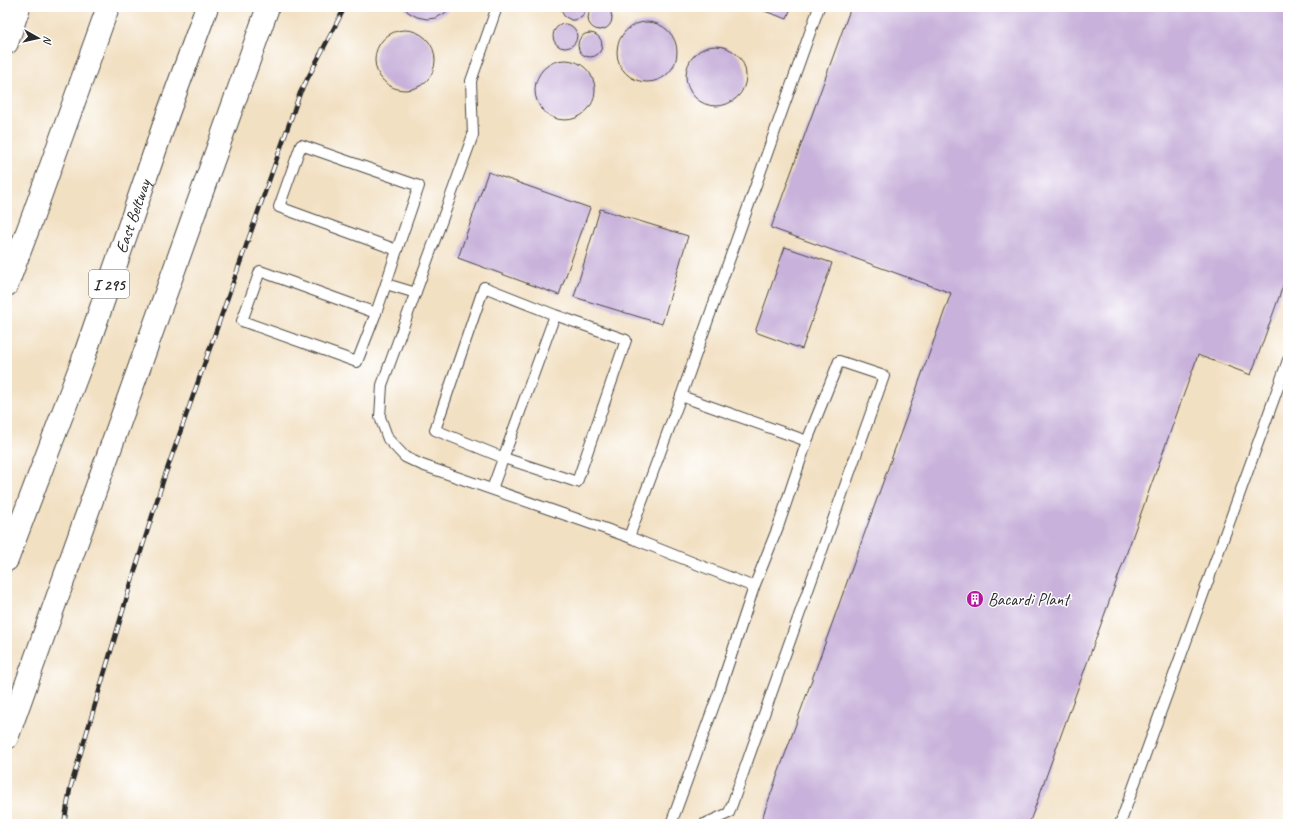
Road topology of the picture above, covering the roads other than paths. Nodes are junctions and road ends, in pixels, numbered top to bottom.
1 (19, 7) edge
2 (94, 7) edge
3 (108, 7) edge
4 (207, 7) edge
5 (268, 7) edge
6 (497, 7) edge
7 (819, 7) edge
8 (7, 43) edge
9 (33, 216) junction
10 (397, 250) junction
11 (386, 284) junction
12 (7, 285) edge
13 (416, 293) junction
14 (376, 313) junction
15 (554, 315) junction
16 (1288, 360) edge
17 (681, 396) junction
18 (807, 441) junction
19 (504, 458) junction
20 (492, 489) junction
21 (629, 537) junction
22 (7, 560) edge
23 (754, 587) junction
24 (7, 738) edge
25 (671, 824) edge
26 (704, 824) edge
27 (1120, 824) edge

1 - 8 highway
2 - 9 highway
3 - 9 highway
4 - 22 highway, East Beltway / I 295
5 - 24 highway
6 - 13 lane
7 - 17 lane
9 - 12 highway
10 - 10 lane
10 - 11 lane
11 - 13 lane
11 - 14 lane
13 - 20 lane
14 - 14 lane
15 - 19 lane
15 - 19 lane
15 - 19 lane
16 - 27 lane
17 - 18 lane
17 - 21 lane
18 - 23 lane
18 - 26 lane
19 - 20 lane
20 - 21 lane
21 - 23 lane
23 - 25 lane

